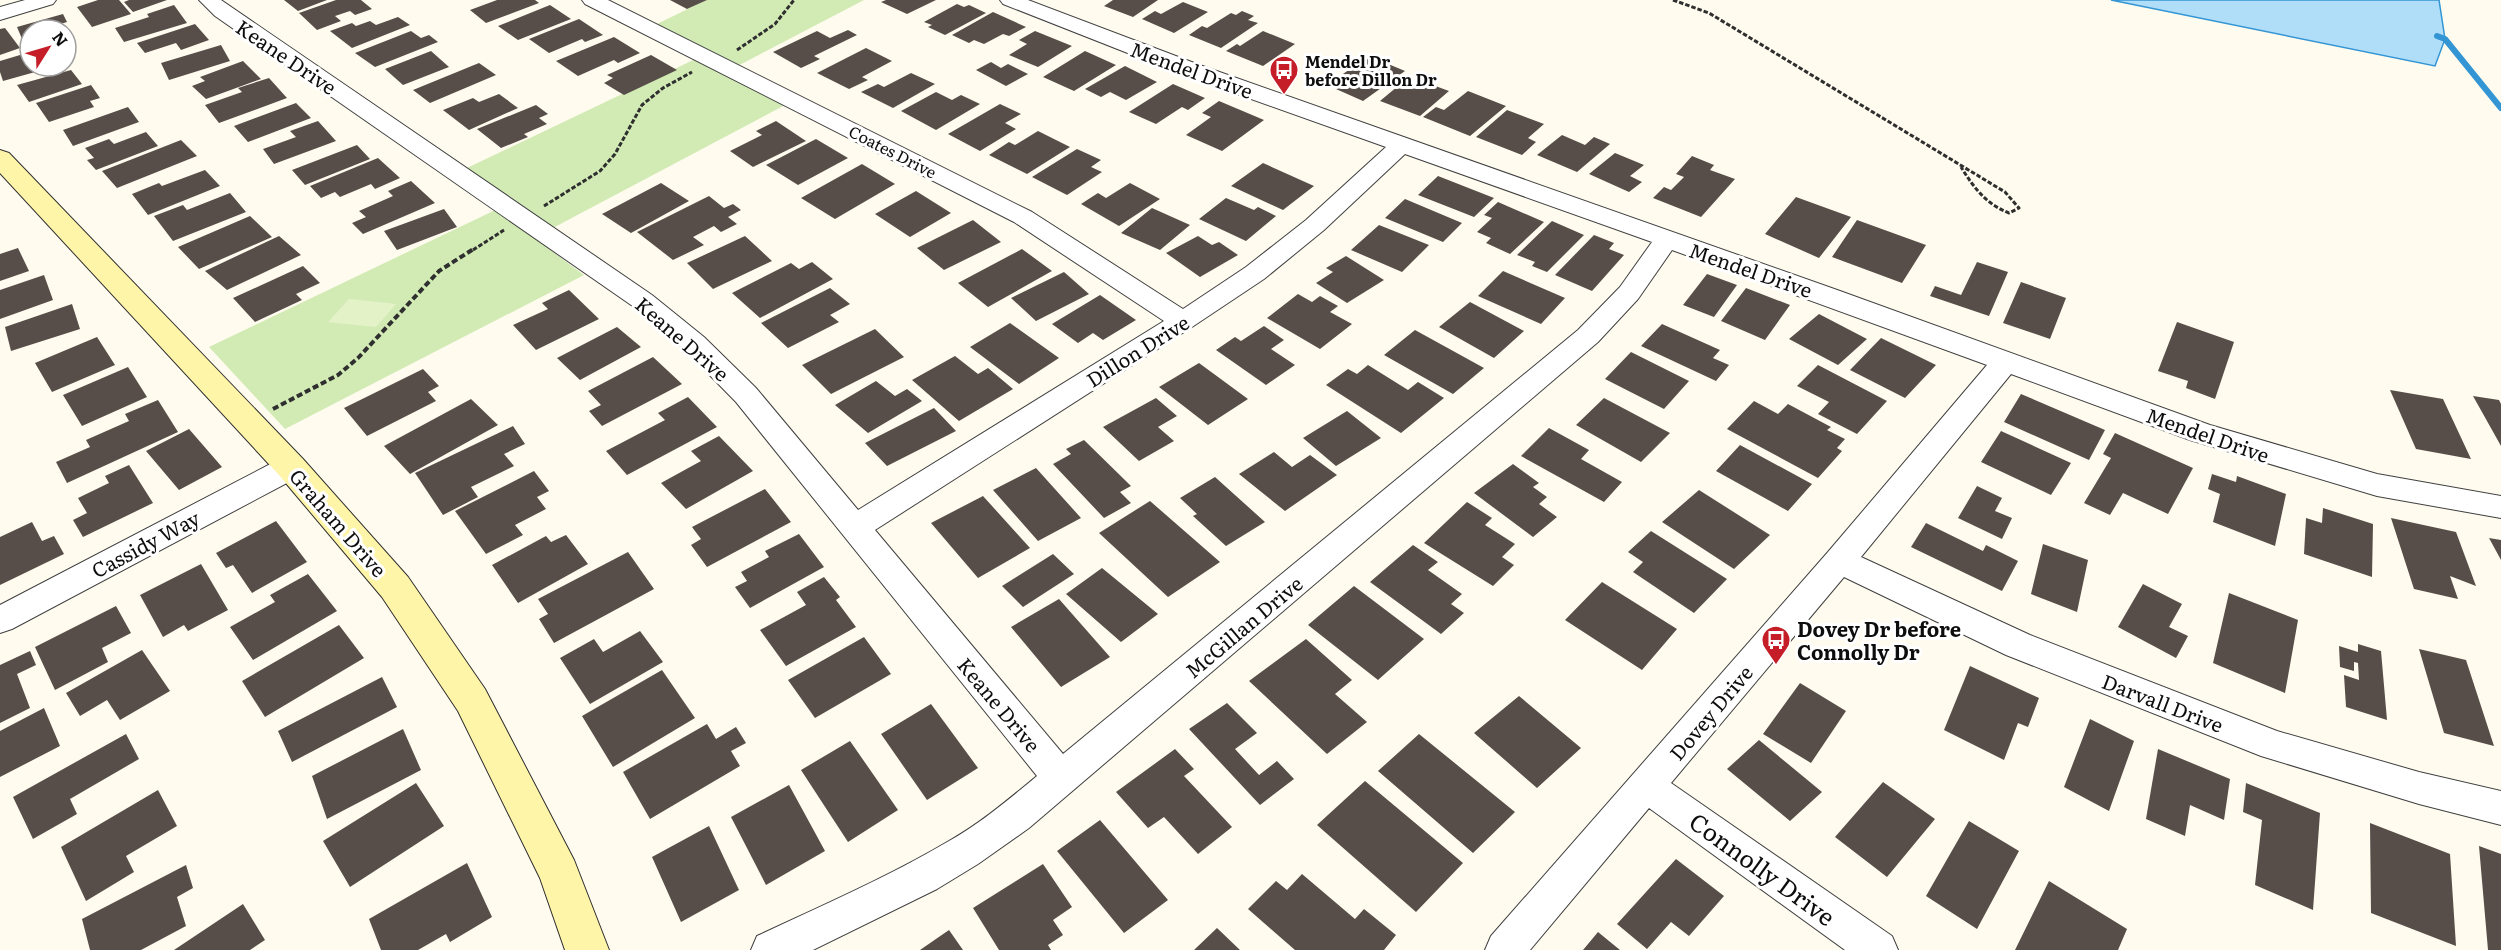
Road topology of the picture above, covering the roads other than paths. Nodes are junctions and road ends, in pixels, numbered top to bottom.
1 (46, 0) edge
2 (209, 0) edge
3 (592, 0) edge
4 (1010, 0) edge
5 (0, 14) edge
6 (1401, 145) junction
7 (0, 158) edge
8 (1667, 239) junction
9 (1183, 321) junction
10 (2006, 361) junction
11 (291, 467) junction
12 (2501, 507) edge
13 (854, 528) junction
14 (1839, 561) junction
15 (0, 620) edge
16 (1061, 778) junction
17 (1647, 786) junction
18 (2501, 808) edge
19 (587, 950) edge
20 (771, 950) edge
21 (1505, 950) edge
22 (1878, 950) edge

1 - 5 street
2 - 13 street, Keane Drive
3 - 9 street, Coates Drive
4 - 6 street, Mendel Drive
6 - 8 street, Mendel Drive
6 - 9 street, Dillon Drive
7 - 11 street, Graham Drive
8 - 10 street, Mendel Drive
8 - 16 street, McGillan Drive
9 - 13 street, Dillon Drive
10 - 12 street, Mendel Drive
10 - 14 street, Dovey Drive
11 - 15 street, Cassidy Way
11 - 19 street, Graham Drive
13 - 16 street, Keane Drive
14 - 17 street, Dovey Drive
14 - 18 street, Darvall Drive
16 - 20 street, McGillan Drive
17 - 21 street, Dovey Drive
17 - 22 street, Connolly Drive

